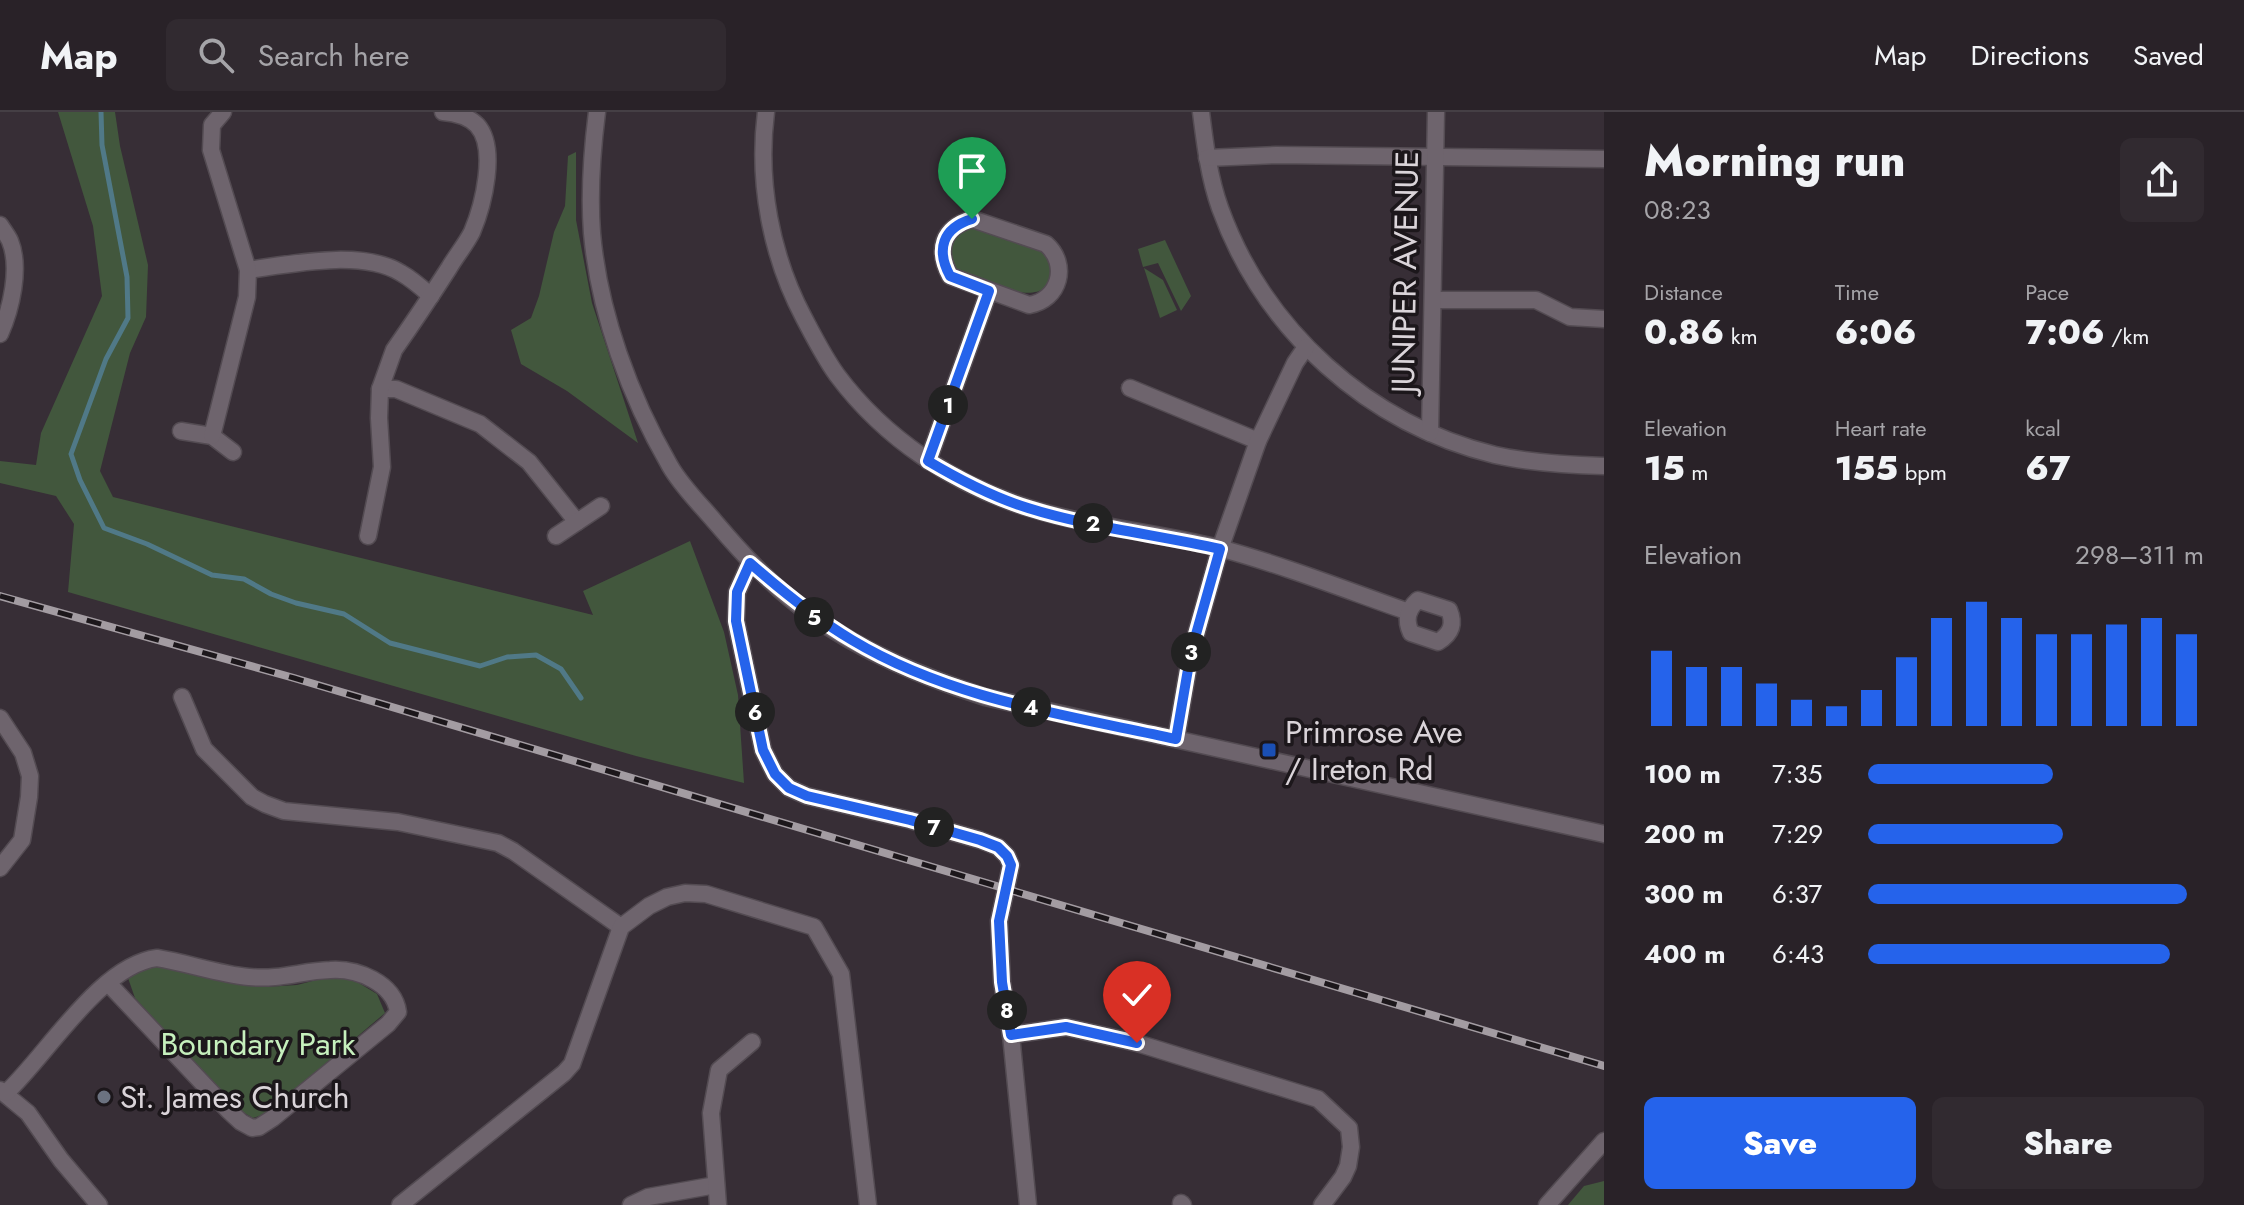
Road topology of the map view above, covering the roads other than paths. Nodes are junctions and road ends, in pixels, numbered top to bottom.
1 (443, 112) edge
2 (597, 112) edge
3 (766, 112) edge
4 (1201, 112) edge
5 (1436, 112) edge
6 (217, 113) edge
7 (1435, 157) junction
8 (1207, 158) junction
9 (1604, 159) edge
10 (0, 225) edge
11 (248, 270) junction
12 (989, 291) junction
13 (431, 296) junction
14 (1433, 300) junction
15 (1604, 319) edge
16 (0, 334) edge
17 (1306, 347) junction
18 (1130, 388) dead end
19 (380, 389) junction
20 (181, 431) dead end
21 (1430, 433) junction
22 (212, 436) junction
23 (1258, 441) junction
24 (233, 452) dead end
25 (928, 461) junction
26 (1604, 466) edge
27 (601, 506) dead end
28 (577, 522) junction
29 (368, 536) dead end
30 (556, 536) dead end
31 (1220, 549) junction
32 (750, 563) junction
33 (1409, 612) dead end
34 (182, 697) dead end
35 (0, 718) edge
36 (1176, 739) junction
37 (1604, 834) edge
38 (0, 868) edge
39 (621, 927) junction
40 (108, 983) junction
41 (1011, 1035) junction
42 (752, 1042) dead end
43 (3, 1091) edge
44 (1604, 1141) edge
45 (716, 1185) junction
46 (99, 1205) edge
47 (400, 1205) edge
48 (631, 1205) edge
49 (718, 1205) edge
50 (868, 1205) edge
51 (1028, 1205) edge
52 (1322, 1205) edge
53 (1547, 1205) edge

1 - 13 street
2 - 32 street
3 - 25 street
4 - 8 street
5 - 7 street, JUNIPER AVENUE
6 - 11 street
7 - 8 street
7 - 9 street
7 - 14 street, JUNIPER AVENUE
8 - 17 street
10 - 16 street
11 - 13 street
11 - 22 street
12 - 12 street
12 - 25 street
13 - 19 street
14 - 15 street
14 - 21 street, JUNIPER AVENUE
17 - 21 street
17 - 23 street
18 - 23 street
19 - 28 street
19 - 29 street
20 - 22 street
21 - 26 street
22 - 24 street
23 - 31 street
25 - 31 street
27 - 28 street
28 - 30 street
31 - 33 street
31 - 36 street
32 - 36 street
32 - 41 street
34 - 39 street
35 - 38 street
36 - 37 street
39 - 47 street
39 - 50 street
40 - 40 street
40 - 43 street
41 - 51 street
41 - 52 street
42 - 45 street
43 - 46 street
44 - 53 street
45 - 48 street
45 - 49 street

